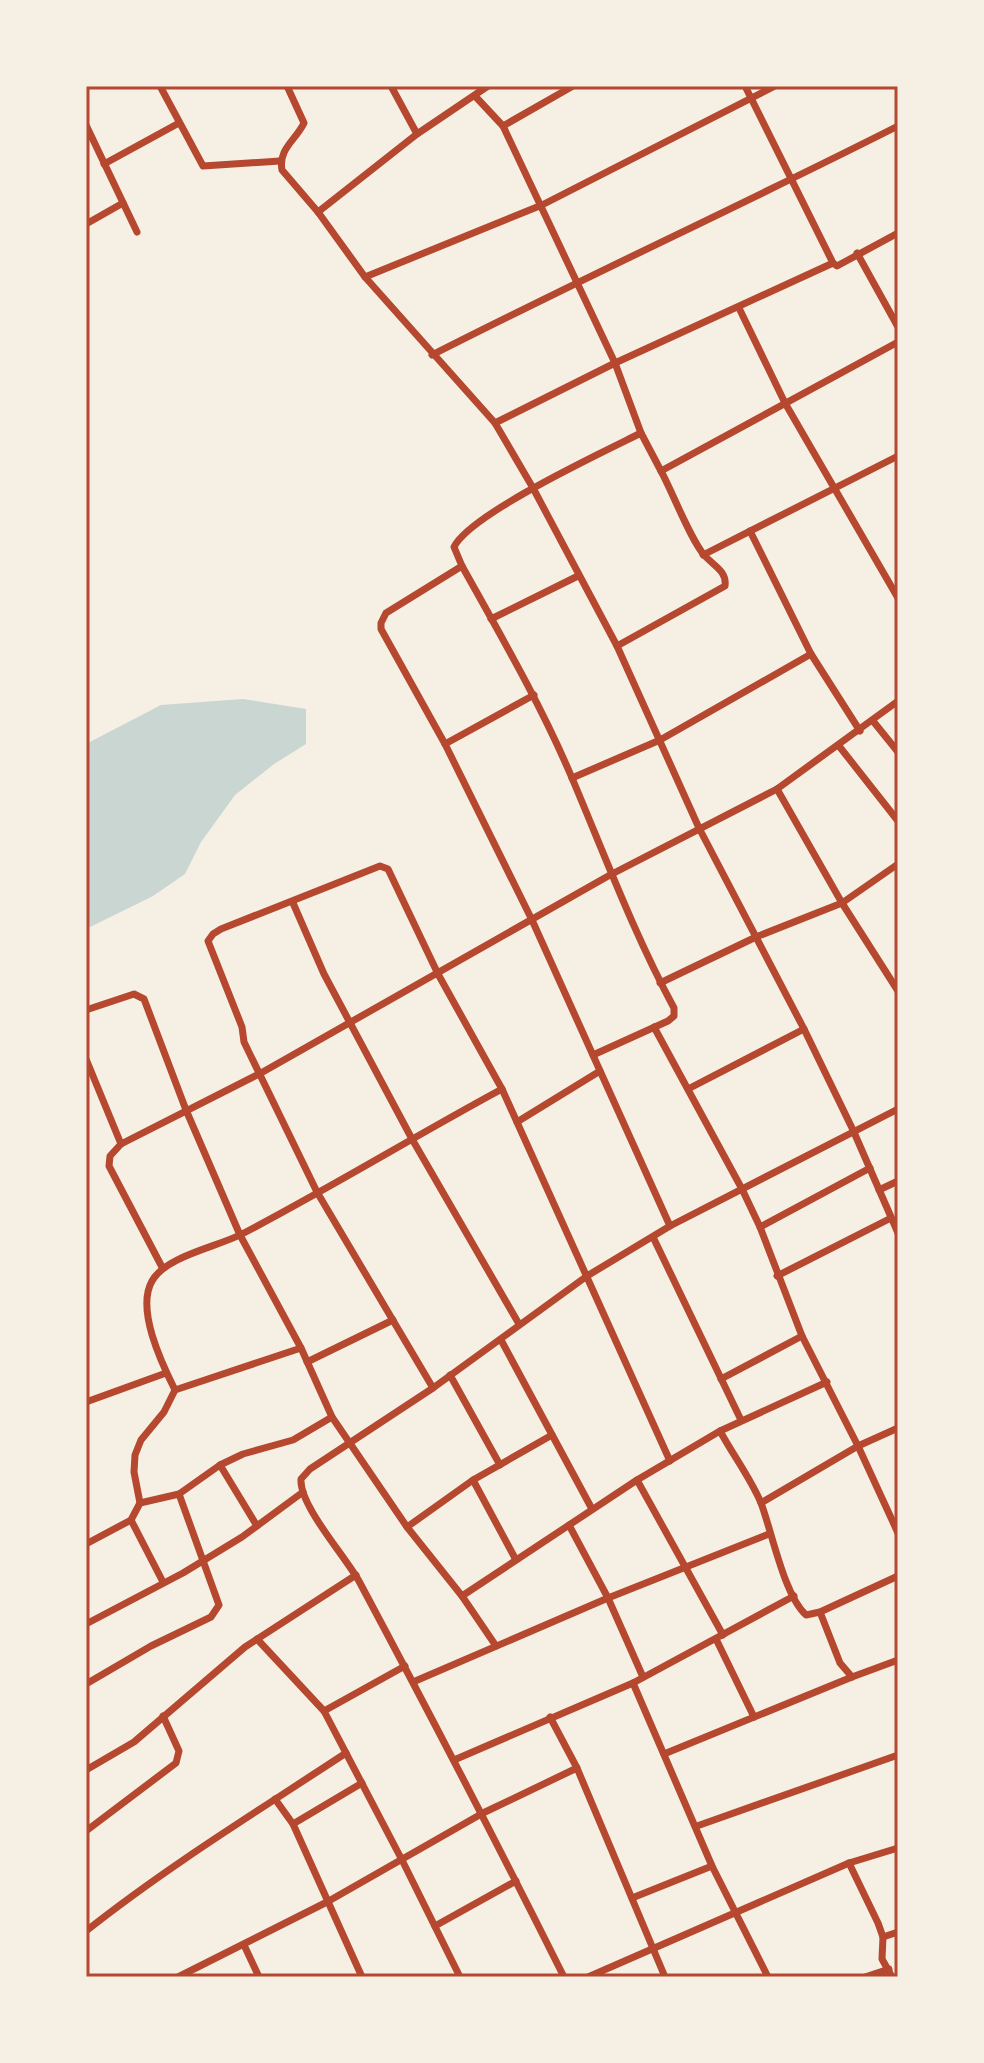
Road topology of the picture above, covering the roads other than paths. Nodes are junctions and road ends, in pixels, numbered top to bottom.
1 (160, 86) edge
2 (287, 86) edge
3 (391, 86) edge
4 (488, 86) edge
5 (573, 86) edge
6 (745, 86) edge
7 (775, 86) edge
8 (475, 96) junction
9 (751, 98) junction
10 (179, 123) junction
11 (86, 125) edge
12 (503, 126) junction
13 (898, 126) edge
14 (417, 134) junction
15 (280, 161) junction
16 (104, 164) junction
17 (792, 180) junction
18 (123, 203) junction
19 (542, 205) junction
20 (318, 212) junction
21 (86, 224) edge
22 (137, 232) dead end
23 (898, 233) edge
24 (857, 253) junction
25 (833, 263) junction
26 (365, 277) junction
27 (575, 282) junction
28 (739, 308) junction
29 (898, 327) edge
30 (898, 342) edge
31 (432, 355) junction
32 (615, 363) junction
33 (785, 403) junction
34 (495, 423) junction
35 (641, 433) junction
36 (898, 456) edge
37 (661, 471) junction
38 (533, 488) junction
39 (833, 489) junction
40 (750, 531) junction
41 (703, 555) junction
42 (462, 566) junction
43 (578, 576) junction
44 (898, 576) edge
45 (887, 583) junction
46 (898, 598) edge
47 (491, 619) junction
48 (617, 646) junction
49 (811, 654) junction
50 (534, 695) junction
51 (898, 701) edge
52 (873, 721) junction
53 (860, 731) junction
54 (660, 740) junction
55 (445, 744) junction
56 (839, 746) junction
57 (898, 752) edge
58 (572, 778) junction
59 (777, 789) junction
60 (898, 821) edge
61 (699, 828) junction
62 (898, 864) edge
63 (610, 875) junction
64 (293, 903) junction
65 (842, 903) junction
66 (532, 920) junction
67 (756, 937) junction
68 (438, 974) junction
69 (660, 983) junction
70 (898, 991) edge
71 (86, 1010) edge
72 (350, 1021) junction
73 (654, 1027) junction
74 (804, 1029) junction
75 (593, 1055) junction
76 (86, 1059) edge
77 (600, 1071) junction
78 (261, 1073) junction
79 (502, 1089) junction
80 (688, 1089) junction
81 (898, 1109) edge
82 (186, 1110) junction
83 (517, 1122) junction
84 (853, 1130) junction
85 (412, 1139) junction
86 (121, 1144) junction
87 (870, 1168) junction
88 (898, 1181) edge
89 (742, 1189) junction
90 (879, 1190) junction
91 (317, 1192) junction
92 (891, 1218) junction
93 (670, 1226) junction
94 (760, 1227) junction
95 (898, 1233) edge
96 (240, 1235) junction
97 (653, 1237) junction
98 (162, 1267) junction
99 (587, 1276) junction
100 (777, 1276) junction
101 (393, 1320) junction
102 (519, 1324) junction
103 (802, 1336) junction
104 (501, 1340) junction
105 (301, 1348) junction
106 (307, 1362) junction
107 (166, 1373) junction
108 (450, 1375) junction
109 (721, 1379) junction
110 (827, 1382) junction
111 (433, 1388) junction
112 (175, 1390) junction
113 (86, 1402) edge
114 (332, 1417) junction
115 (741, 1420) junction
116 (898, 1428) edge
117 (720, 1431) junction
118 (552, 1435) junction
119 (350, 1442) junction
120 (858, 1446) junction
121 (670, 1461) junction
122 (220, 1465) junction
123 (500, 1465) junction
124 (473, 1480) junction
125 (637, 1480) junction
126 (303, 1492) junction
127 (179, 1494) junction
128 (140, 1503) junction
129 (761, 1503) junction
130 (592, 1509) junction
131 (131, 1520) junction
132 (569, 1525) junction
133 (257, 1526) junction
134 (407, 1527) junction
135 (898, 1533) edge
136 (769, 1534) junction
137 (86, 1544) edge
138 (516, 1560) junction
139 (201, 1562) junction
140 (685, 1568) junction
141 (356, 1575) junction
142 (898, 1576) edge
143 (163, 1582) junction
144 (462, 1596) junction
145 (794, 1596) junction
146 (608, 1598) junction
147 (820, 1612) junction
148 (86, 1624) edge
149 (719, 1637) junction
150 (257, 1639) junction
151 (496, 1646) junction
152 (898, 1661) edge
153 (405, 1666) junction
154 (643, 1677) junction
155 (852, 1677) junction
156 (413, 1682) junction
157 (633, 1683) junction
158 (86, 1684) edge
159 (324, 1711) junction
160 (163, 1716) junction
161 (550, 1717) junction
162 (754, 1717) junction
163 (346, 1753) junction
164 (664, 1754) junction
165 (898, 1755) edge
166 (454, 1760) junction
167 (577, 1768) junction
168 (86, 1770) edge
169 (362, 1783) junction
170 (275, 1799) junction
171 (483, 1813) junction
172 (293, 1824) junction
173 (697, 1826) junction
174 (86, 1831) edge
175 (898, 1848) edge
176 (402, 1860) junction
177 (849, 1863) junction
178 (712, 1866) junction
179 (516, 1881) junction
180 (632, 1898) junction
181 (327, 1902) junction
182 (736, 1912) junction
183 (435, 1926) junction
184 (86, 1931) edge
185 (898, 1932) edge
186 (883, 1937) junction
187 (244, 1945) junction
188 (653, 1948) junction
189 (890, 1973) edge
190 (178, 1977) edge
191 (259, 1977) edge
192 (362, 1977) edge
193 (460, 1977) edge
194 (564, 1977) edge
195 (588, 1977) edge
196 (665, 1977) edge
197 (768, 1977) edge
198 (865, 1977) edge

1 - 10 street
2 - 15 street
3 - 14 street
4 - 8 street
5 - 12 street
6 - 9 street
7 - 9 street
8 - 12 street
8 - 14 street
9 - 17 street
9 - 19 street
10 - 15 street
10 - 16 street
11 - 16 street
12 - 19 street
13 - 17 street
14 - 20 street
15 - 20 street
16 - 18 street
17 - 25 street
17 - 27 street
18 - 21 street
18 - 22 street
19 - 26 street
19 - 27 street
20 - 26 street
23 - 24 street
24 - 25 street
24 - 29 street
25 - 28 street
26 - 31 street
27 - 31 street
27 - 32 street
28 - 32 street
28 - 33 street
30 - 33 street
31 - 34 street
32 - 34 street
32 - 35 street
33 - 37 street
33 - 39 street
34 - 38 street
35 - 37 street
35 - 38 street
36 - 39 street
37 - 41 street
38 - 42 street
38 - 43 street
39 - 40 street
39 - 45 street
40 - 41 street
40 - 49 street
41 - 48 street
42 - 47 street
42 - 55 street
43 - 47 street
43 - 48 street
44 - 45 street
45 - 46 street
47 - 50 street
48 - 54 street
49 - 53 street
49 - 54 street
50 - 55 street
50 - 58 street
51 - 52 street
52 - 53 street
52 - 57 street
53 - 56 street
54 - 58 street
54 - 61 street
55 - 66 street
56 - 59 street
56 - 60 street
58 - 63 street
59 - 61 street
59 - 65 street
61 - 63 street
61 - 67 street
62 - 65 street
63 - 66 street
63 - 69 street
64 - 68 street
64 - 72 street
64 - 78 street
65 - 67 street
65 - 70 street
66 - 68 street
66 - 75 street
67 - 69 street
67 - 74 street
68 - 72 street
68 - 79 street
69 - 73 street
71 - 82 street
72 - 78 street
72 - 85 street
73 - 75 street
73 - 80 street
74 - 80 street
74 - 84 street
75 - 77 street
76 - 86 street
77 - 83 street
77 - 93 street
78 - 82 street
78 - 91 street
79 - 83 street
79 - 85 street
80 - 89 street
81 - 84 street
82 - 86 street
82 - 96 street
83 - 99 street
84 - 87 street
84 - 89 street
85 - 91 street
85 - 102 street
86 - 98 street
87 - 90 street
87 - 94 street
88 - 90 street
89 - 93 street
89 - 94 street
90 - 92 street
91 - 96 street
91 - 101 street
92 - 95 street
92 - 100 street
93 - 97 street
94 - 100 street
96 - 98 street
96 - 105 street
97 - 99 street
97 - 109 street
98 - 107 street
99 - 102 street
99 - 121 street
100 - 103 street
101 - 106 street
101 - 111 street
102 - 104 street
103 - 109 street
103 - 110 street
104 - 108 street
104 - 118 street
105 - 106 street
105 - 112 street
106 - 114 street
107 - 112 street
107 - 113 street
108 - 111 street
108 - 123 street
109 - 115 street
110 - 115 street
110 - 120 street
111 - 119 street
112 - 128 street
114 - 119 street
114 - 122 street
115 - 117 street
116 - 120 street
117 - 121 street
117 - 129 street
118 - 123 street
118 - 130 street
119 - 126 street
119 - 134 street
120 - 129 street
120 - 135 street
121 - 125 street
122 - 127 street
122 - 133 street
123 - 124 street
124 - 134 street
124 - 138 street
125 - 130 street
125 - 140 street
126 - 133 street
126 - 141 street
127 - 128 street
127 - 139 street
128 - 131 street
129 - 136 street
130 - 132 street
131 - 137 street
131 - 143 street
132 - 138 street
132 - 146 street
133 - 139 street
134 - 144 street
136 - 140 street
136 - 145 street
138 - 144 street
139 - 143 street
139 - 158 street
140 - 146 street
140 - 149 street
141 - 150 street
141 - 153 street
142 - 147 street
143 - 148 street
144 - 151 street
145 - 147 street
145 - 149 street
146 - 151 street
146 - 154 street
147 - 155 street
149 - 154 street
149 - 162 street
150 - 159 street
150 - 160 street
151 - 156 street
152 - 155 street
153 - 156 street
153 - 159 street
154 - 157 street
155 - 162 street
156 - 166 street
157 - 161 street
157 - 164 street
159 - 163 street
160 - 168 street
160 - 174 street
161 - 166 street
161 - 167 street
162 - 164 street
163 - 169 street
163 - 170 street
164 - 173 street
165 - 173 street
166 - 171 street
167 - 171 street
167 - 180 street
169 - 172 street
169 - 176 street
170 - 172 street
170 - 184 street
171 - 176 street
171 - 179 street
172 - 181 street
173 - 178 street
175 - 177 street
176 - 181 street
176 - 183 street
177 - 182 street
177 - 186 street
178 - 180 street
178 - 182 street
179 - 183 street
179 - 194 street
180 - 188 street
181 - 187 street
181 - 192 street
182 - 188 street
182 - 197 street
183 - 193 street
185 - 186 street
186 - 189 street
187 - 190 street
187 - 191 street
188 - 195 street
188 - 196 street
189 - 198 street

